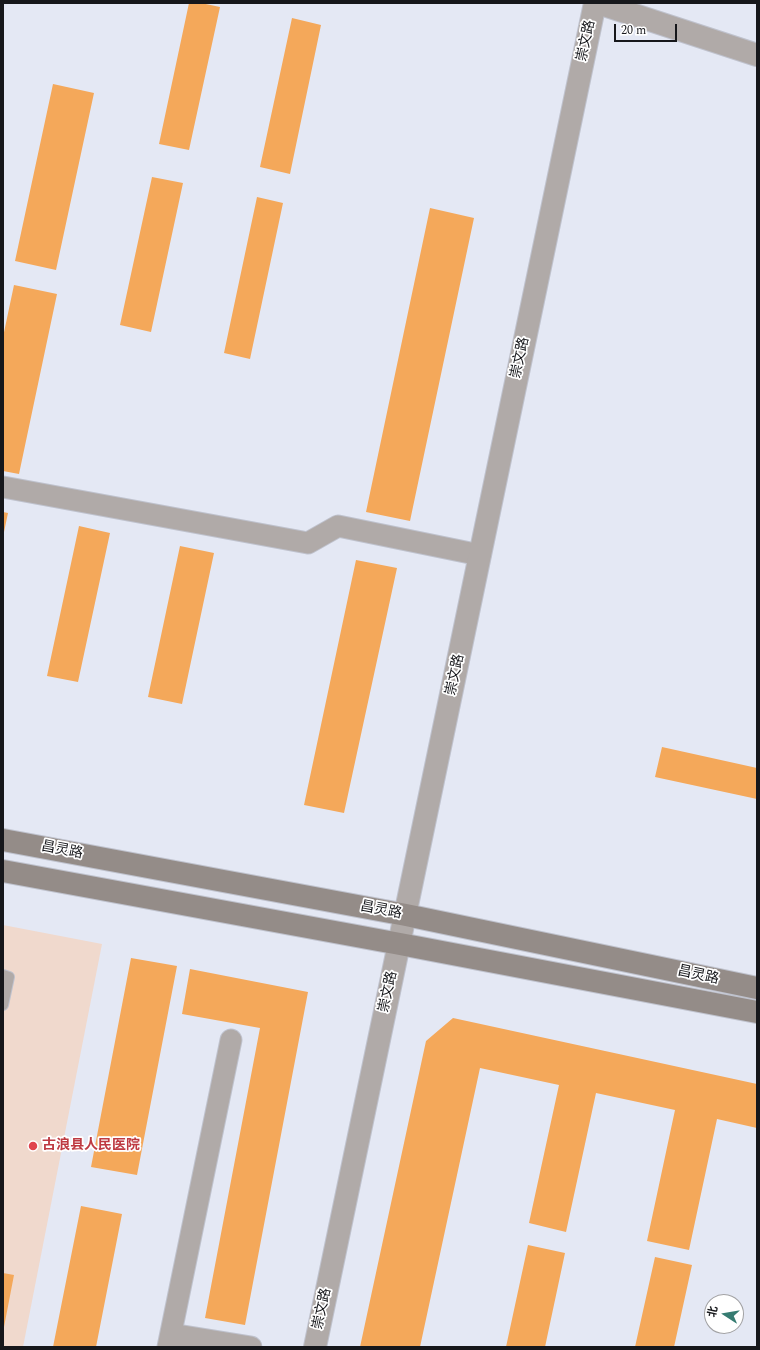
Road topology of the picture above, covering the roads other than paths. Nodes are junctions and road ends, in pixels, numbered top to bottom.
1 (596, 3) edge
2 (757, 55) edge
3 (3, 487) edge
4 (480, 555) junction
5 (3, 840) edge
6 (3, 871) edge
7 (406, 915) junction
8 (400, 944) junction
9 (3, 975) edge
10 (757, 988) edge
11 (3, 1004) edge
12 (757, 1012) edge
13 (231, 1040) dead end
14 (170, 1341) edge
15 (251, 1347) edge
16 (315, 1347) edge

1 - 2 street
1 - 4 street, 崇文路
3 - 4 street
4 - 7 street, 崇文路
5 - 7 main road, 昌灵路
6 - 8 main road, 昌灵路
7 - 8 street, 崇文路
7 - 10 main road, 昌灵路
8 - 12 main road, 昌灵路
8 - 16 street, 崇文路
9 - 11 lane
13 - 14 street
14 - 15 street

